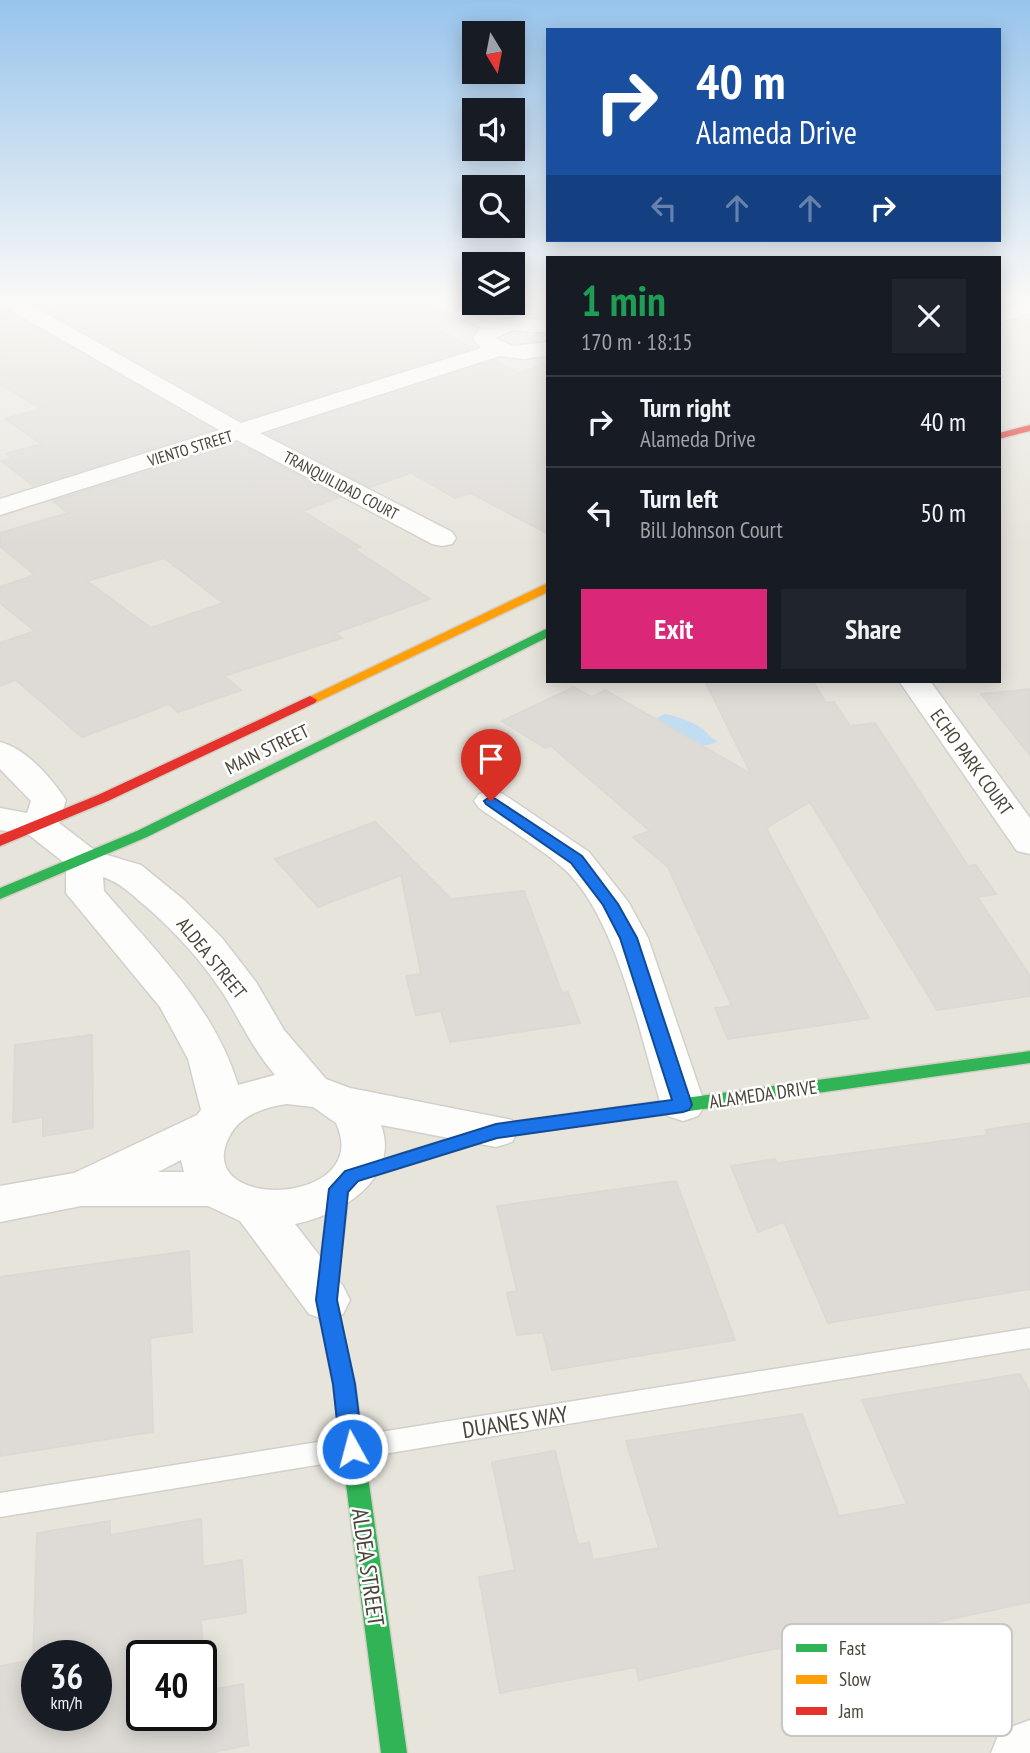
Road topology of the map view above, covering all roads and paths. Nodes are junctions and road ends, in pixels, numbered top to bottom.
1 (151, 382) edge
2 (378, 382) edge
3 (1030, 428) edge
4 (240, 432) junction
5 (1001, 435) edge
6 (0, 507) edge
7 (442, 538) dead end
8 (546, 588) edge
9 (546, 633) edge
10 (915, 683) edge
11 (0, 752) edge
12 (491, 801) dead end
13 (0, 819) edge
14 (40, 826) junction
15 (0, 841) edge
16 (1030, 843) edge
17 (84, 860) junction
18 (0, 894) edge
19 (1030, 1057) edge
20 (326, 1096) junction
21 (683, 1105) junction
22 (217, 1120) junction
23 (496, 1131) junction
24 (345, 1182) junction
25 (81, 1189) junction
26 (235, 1198) junction
27 (0, 1204) edge
28 (326, 1300) junction
29 (1030, 1338) edge
30 (352, 1449) junction
31 (0, 1505) edge
32 (1030, 1751) edge
33 (394, 1753) edge
34 (1022, 1753) edge

1 - 4 street, TRANQUILIDAD COURT
2 - 4 street, VIENTO STREET
3 - 5 street
4 - 6 street, VIENTO STREET
4 - 7 street, TRANQUILIDAD COURT
8 - 14 street, MAIN STREET
9 - 17 street, MAIN STREET
10 - 16 street, ECHO PARK COURT
11 - 14 street
12 - 21 street
13 - 14 street, ALDEA STREET
14 - 15 street, MAIN STREET
14 - 17 street, ALDEA STREET
17 - 18 street, MAIN STREET
17 - 20 street, ALDEA STREET
17 - 22 street
19 - 21 street, ALAMEDA DRIVE
20 - 22 street
20 - 23 street, ALAMEDA DRIVE
20 - 24 street
21 - 23 street, ALAMEDA DRIVE
22 - 25 street
22 - 26 street
23 - 24 street, ALAMEDA DRIVE
24 - 26 street
24 - 28 street, ALDEA STREET
25 - 26 street
25 - 27 street
26 - 28 street, ALDEA STREET
28 - 30 street, ALDEA STREET
29 - 30 lane, DUANES WAY
30 - 31 lane, DUANES WAY
30 - 33 street, ALDEA STREET
32 - 34 street

